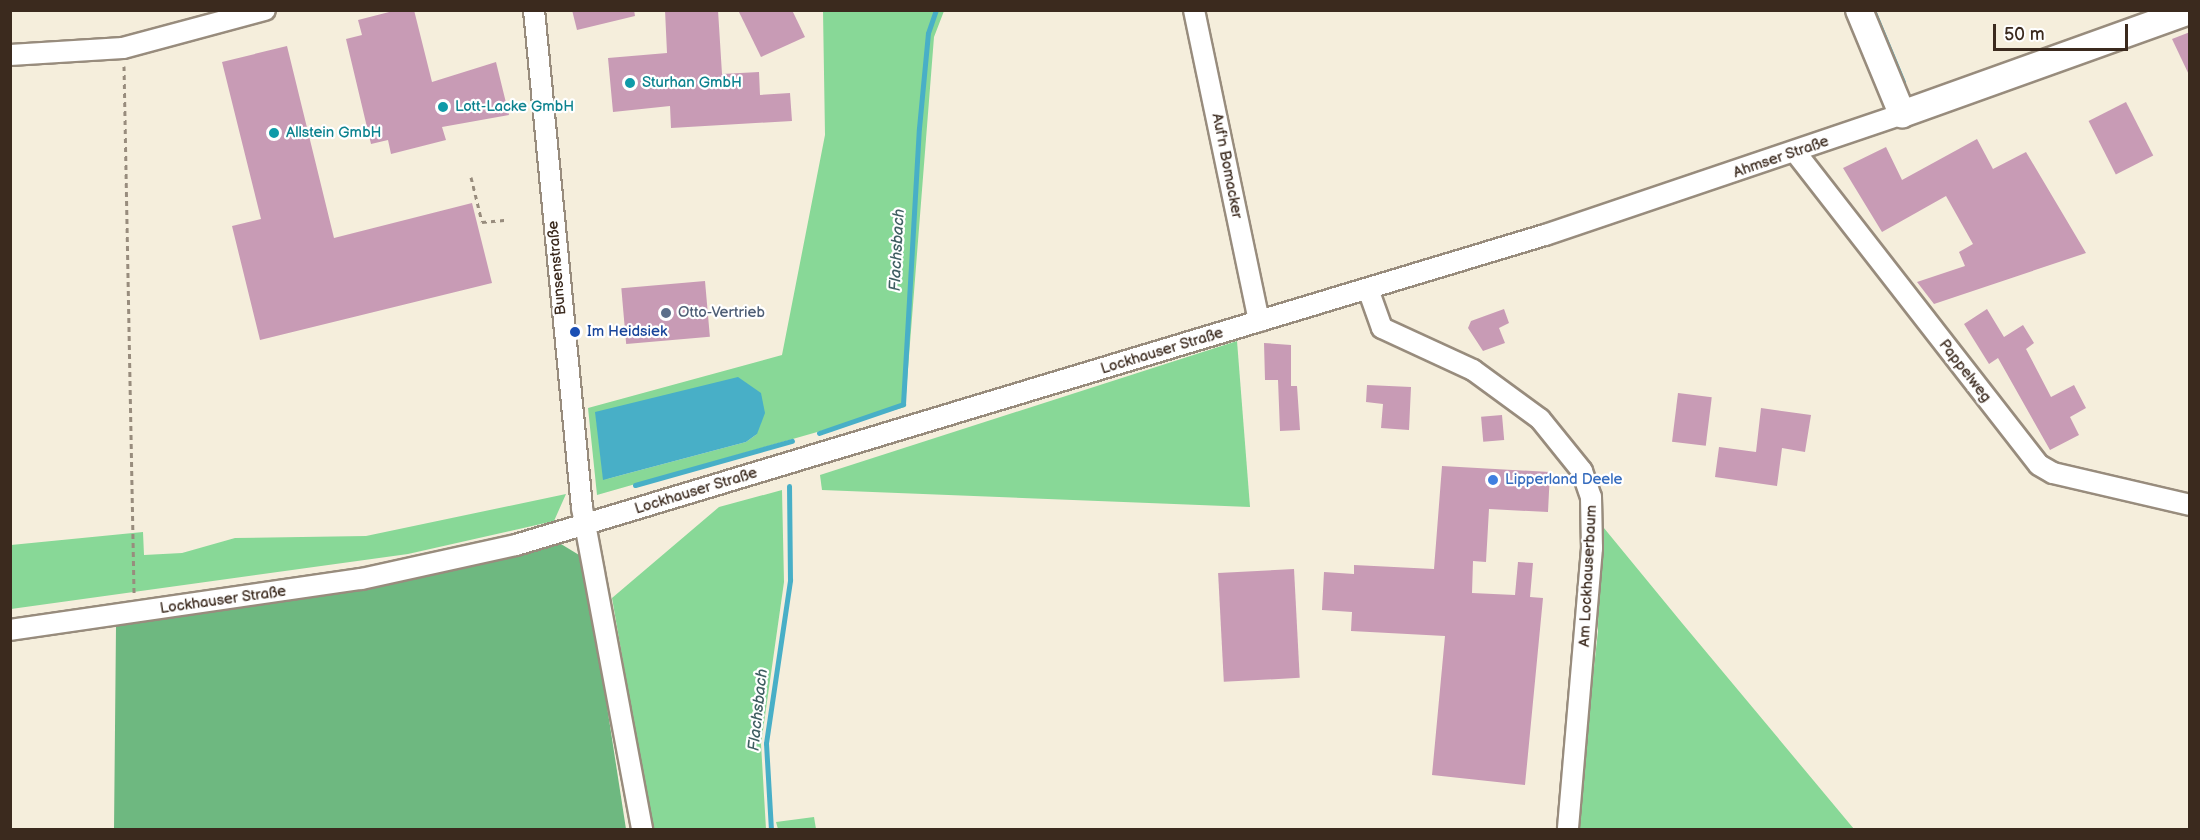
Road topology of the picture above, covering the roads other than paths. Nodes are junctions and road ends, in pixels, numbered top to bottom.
1 (265, 10) edge
2 (534, 10) edge
3 (1194, 10) edge
4 (1859, 10) edge
5 (2190, 11) edge
6 (10, 55) edge
7 (1902, 114) junction
8 (1796, 153) junction
9 (1368, 289) junction
10 (1259, 321) junction
11 (2190, 505) edge
12 (588, 524) junction
13 (10, 630) edge
14 (642, 830) edge
15 (1568, 830) edge

1 - 6 street
2 - 12 street, Bunsenstraße
3 - 10 street, Auf'n Bomacker
4 - 7 main road
5 - 7 main road, Ahmser Straße
7 - 8 street, Ahmser Straße
8 - 9 street, Ahmser Straße
8 - 11 street, Pappelweg
9 - 10 street, Lockhauser Straße
9 - 15 street, Am Lockhauserbaum
10 - 12 street, Lockhauser Straße
12 - 13 street, Lockhauser Straße
12 - 14 street

